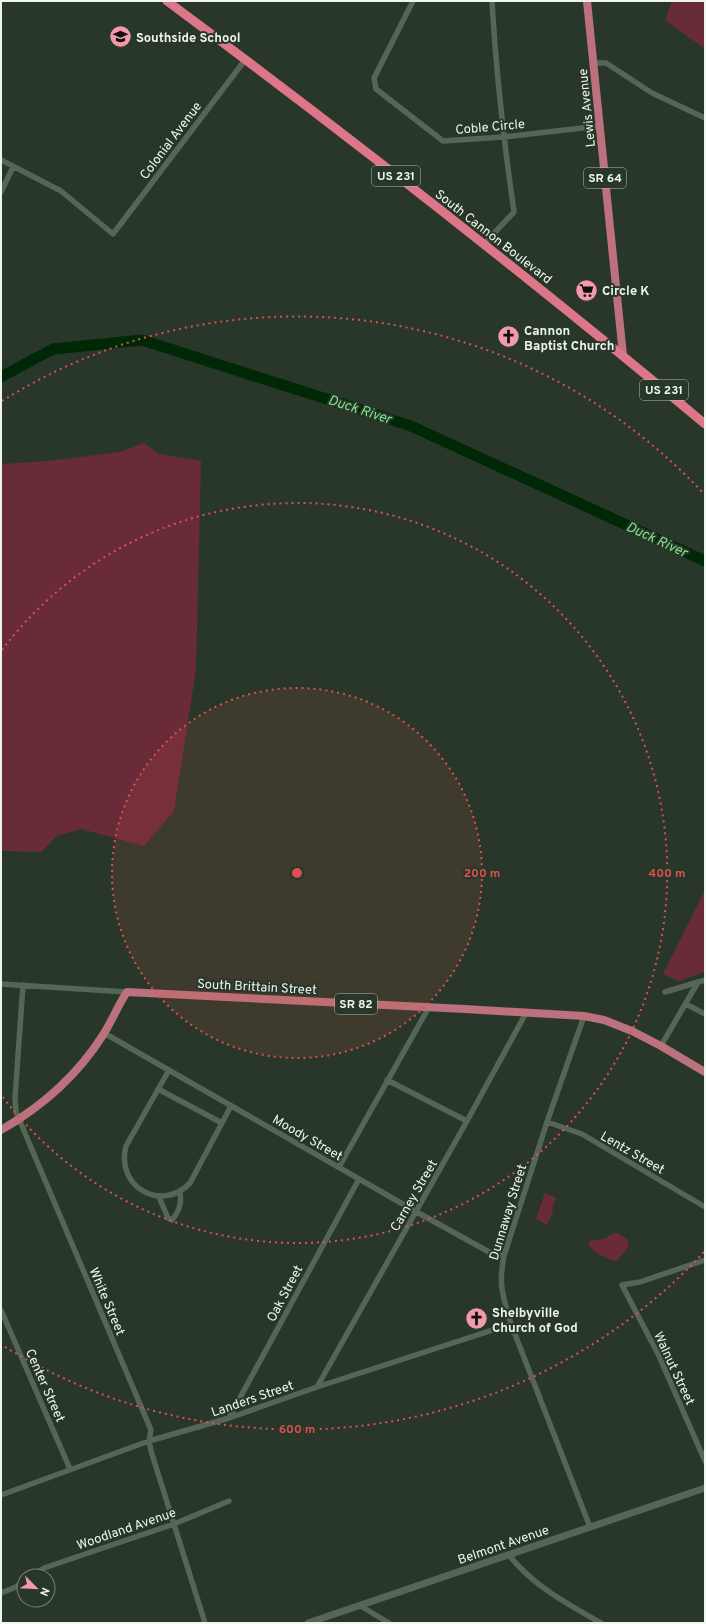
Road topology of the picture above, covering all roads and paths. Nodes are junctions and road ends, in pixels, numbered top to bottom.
1 (413, 1) edge
2 (492, 1) edge
3 (587, 1) edge
4 (171, 2) edge
5 (245, 60) junction
6 (594, 63) junction
7 (705, 118) edge
8 (600, 126) junction
9 (503, 137) junction
10 (1, 160) edge
11 (13, 167) junction
12 (1, 192) edge
13 (484, 244) junction
14 (623, 356) junction
15 (705, 424) edge
16 (705, 980) edge
17 (698, 982) junction
18 (1, 984) edge
19 (23, 985) junction
20 (127, 992) junction
21 (666, 992) dead end
22 (686, 1004) junction
23 (429, 1007) junction
24 (526, 1013) junction
25 (705, 1014) edge
26 (584, 1016) junction
27 (104, 1034) junction
28 (661, 1046) junction
29 (169, 1070) junction
30 (705, 1072) edge
31 (388, 1080) junction
32 (158, 1089) junction
33 (231, 1106) junction
34 (19, 1120) junction
35 (467, 1122) junction
36 (547, 1122) junction
37 (222, 1123) junction
38 (1, 1130) edge
39 (339, 1167) junction
40 (359, 1179) junction
41 (180, 1192) junction
42 (159, 1197) junction
43 (705, 1206) edge
44 (415, 1211) junction
45 (504, 1256) junction
46 (705, 1260) edge
47 (1, 1310) edge
48 (511, 1324) junction
49 (317, 1387) junction
50 (229, 1418) junction
51 (150, 1441) junction
52 (705, 1461) edge
53 (70, 1469) junction
54 (705, 1488) edge
55 (1, 1495) edge
56 (229, 1501) dead end
57 (174, 1524) junction
58 (590, 1527) junction
59 (509, 1555) junction
60 (44, 1568) edge
61 (16, 1586) edge
62 (1, 1593) edge
63 (360, 1605) junction
64 (205, 1623) edge
65 (308, 1623) edge
66 (389, 1623) edge
67 (601, 1623) edge

1 - 9 street, Coble Circle
2 - 9 street
3 - 6 main road, Lewis Avenue / SR 64
4 - 5 highway, South Cannon Boulevard / US 231
5 - 11 street, Colonial Avenue
5 - 13 highway, South Cannon Boulevard / US 231
6 - 7 street
6 - 8 main road, Lewis Avenue / SR 64
8 - 9 street, Coble Circle
8 - 14 main road, Lewis Avenue / SR 64
9 - 13 street
10 - 11 street
11 - 12 street
13 - 14 highway, South Cannon Boulevard / US 231
14 - 15 highway, South Cannon Boulevard / US 231
16 - 17 street
17 - 21 street
17 - 22 street
18 - 19 street, South Brittain Street
19 - 20 street, South Brittain Street
19 - 34 street, White Street
20 - 23 main road, South Brittain Street / SR 82
20 - 27 main road
22 - 25 street
22 - 28 street
23 - 24 main road, South Brittain Street / SR 82
23 - 31 street
24 - 26 main road, South Brittain Street / SR 82
24 - 35 street, Carney Street
26 - 28 main road, SR 82
26 - 36 street, Dunnaway Street
27 - 29 street, Moody Street
27 - 34 main road
28 - 30 main road, SR 82
29 - 32 street
29 - 33 street, Moody Street
31 - 35 street
31 - 39 street
32 - 37 street
32 - 42 street
33 - 37 street
33 - 39 street, Moody Street
34 - 38 main road
34 - 51 street, White Street
35 - 44 street, Carney Street
36 - 43 street, Lentz Street
36 - 45 street, Dunnaway Street
37 - 41 street
39 - 40 street, Moody Street
40 - 44 street, Moody Street
40 - 50 street, Oak Street
41 - 42 street
41 - 42 street
44 - 45 street, Moody Street
44 - 49 street, Carney Street
45 - 48 street, Dunnaway Street
46 - 52 street, Walnut Street
47 - 53 street, Center Street
48 - 49 street, Landers Street
48 - 58 street, Dunnaway Street
49 - 50 street, Landers Street
50 - 51 street, Landers Street
51 - 53 street, Landers Street
51 - 57 street, White Street
53 - 55 street, Landers Street
54 - 58 main road, Belmont Avenue
56 - 57 street, Woodland Avenue
57 - 60 street, Woodland Avenue
57 - 64 street, White Street
58 - 59 main road, Belmont Avenue
59 - 63 main road, Belmont Avenue
59 - 67 street
61 - 62 street
63 - 65 main road, Belmont Avenue
63 - 66 street

